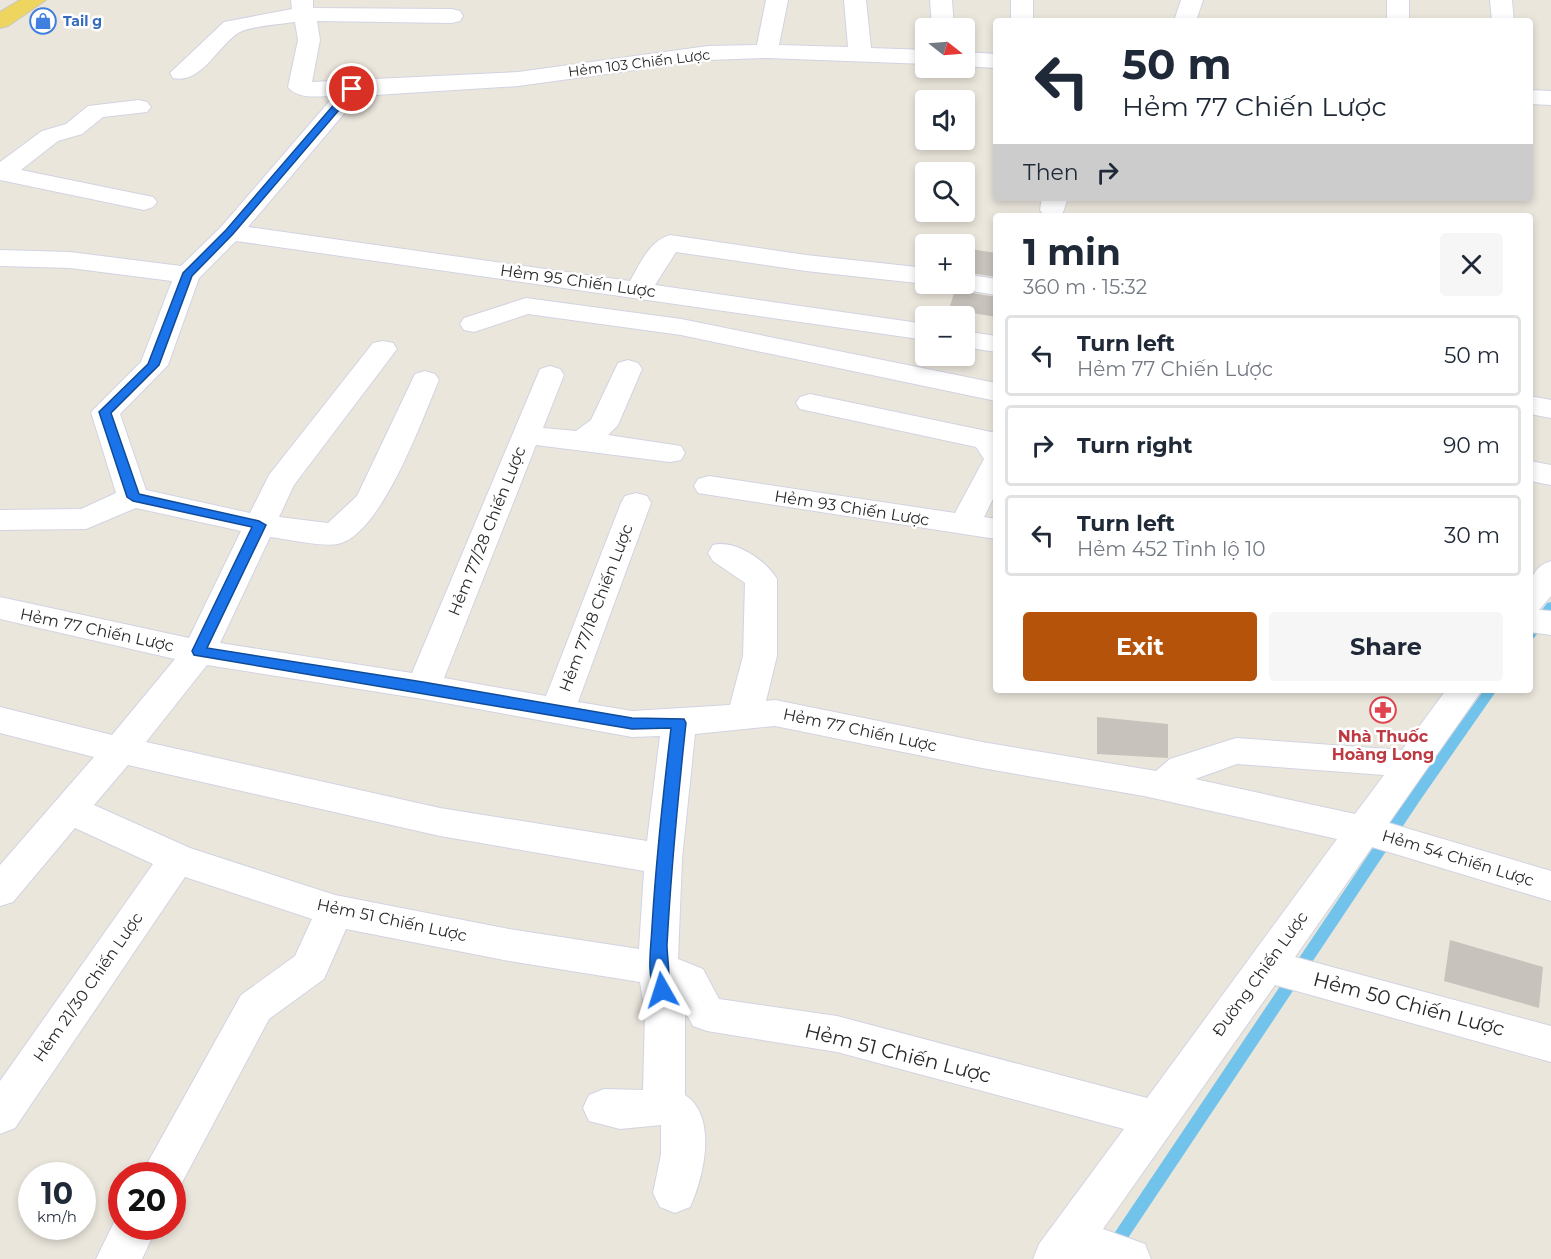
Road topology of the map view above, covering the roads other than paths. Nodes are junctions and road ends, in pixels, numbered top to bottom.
1 (34, 0) edge
2 (777, 0) edge
3 (855, 0) edge
4 (942, 0) edge
5 (1022, 0) edge
6 (1192, 0) edge
7 (1398, 0) edge
8 (1501, 0) edge
9 (302, 7) edge
10 (452, 16) dead end
11 (943, 18) edge
12 (1022, 18) edge
13 (1186, 18) edge
14 (1398, 18) edge
15 (1503, 18) edge
16 (0, 21) edge
17 (767, 51) junction
18 (860, 53) junction
19 (915, 56) edge
20 (975, 60) edge
21 (993, 61) edge
22 (180, 73) dead end
23 (352, 89) junction
24 (1533, 97) edge
25 (1551, 98) edge
26 (139, 107) dead end
27 (0, 173) edge
28 (144, 202) dead end
29 (230, 232) junction
30 (0, 258) edge
31 (187, 275) junction
32 (915, 275) edge
33 (975, 284) edge
34 (993, 287) edge
35 (639, 289) junction
36 (474, 324) dead end
37 (915, 330) edge
38 (975, 341) edge
39 (993, 344) edge
40 (383, 349) dead end
41 (627, 369) dead end
42 (550, 375) dead end
43 (425, 380) dead end
44 (993, 391) edge
45 (810, 403) dead end
46 (1533, 406) edge
47 (1551, 409) edge
48 (526, 435) junction
49 (582, 441) junction
50 (993, 450) edge
51 (670, 453) dead end
52 (993, 469) edge
53 (1533, 472) edge
54 (1551, 475) edge
55 (709, 486) dead end
56 (133, 497) junction
57 (636, 503) dead end
58 (0, 520) edge
59 (259, 525) junction
60 (964, 525) junction
61 (993, 529) edge
62 (724, 553) dead end
63 (1551, 572) edge
64 (1533, 597) edge
65 (0, 608) edge
66 (1533, 620) edge
67 (1551, 623) edge
68 (199, 651) junction
69 (423, 687) junction
70 (1463, 693) edge
71 (557, 712) junction
72 (745, 715) junction
73 (0, 720) edge
74 (679, 723) junction
75 (120, 750) junction
76 (1412, 764) junction
77 (1162, 786) junction
78 (69, 810) junction
79 (1381, 835) junction
80 (13, 856) edge
81 (177, 859) junction
82 (663, 859) junction
83 (1551, 886) edge
84 (0, 891) edge
85 (335, 911) junction
86 (1266, 966) junction
87 (658, 968) junction
88 (1551, 1044) edge
89 (664, 1104) junction
90 (604, 1108) dead end
91 (0, 1115) edge
92 (1156, 1119) junction
93 (171, 1162) edge
94 (675, 1193) dead end
95 (128, 1240) edge
96 (1062, 1249) edge
97 (118, 1259) edge
98 (1129, 1259) edge

1 - 16 main road
2 - 17 street
3 - 18 street
4 - 11 street
5 - 12 street
6 - 13 street
7 - 14 street
8 - 15 street
9 - 10 street
9 - 22 street
9 - 23 street, Hẻm 103 Chiến Lược
17 - 18 street, Hẻm 103 Chiến Lược
17 - 23 street, Hẻm 103 Chiến Lược
18 - 19 street, Hẻm 103 Chiến Lược
20 - 21 street
23 - 29 street
24 - 25 street
26 - 27 street
27 - 28 street
29 - 31 street
29 - 35 street, Hẻm 95 Chiến Lược
30 - 31 street
31 - 56 street
32 - 35 street
33 - 34 street
35 - 37 street, Hẻm 95 Chiến Lược
36 - 44 street
38 - 39 street
40 - 59 street
41 - 49 street
42 - 48 street, Hẻm 77/28 Chiến Lược
43 - 59 street
45 - 50 street
46 - 47 street
48 - 49 street
48 - 69 street, Hẻm 77/28 Chiến Lược
49 - 51 street
52 - 60 street
53 - 54 street
55 - 60 street, Hẻm 93 Chiến Lược
56 - 58 street
56 - 59 street
57 - 71 street, Hẻm 77/18 Chiến Lược
59 - 68 street
60 - 61 street, Hẻm 93 Chiến Lược
62 - 72 street
63 - 64 street
65 - 68 street, Hẻm 77 Chiến Lược
66 - 67 street
68 - 69 street, Hẻm 77 Chiến Lược
68 - 75 street
69 - 71 street, Hẻm 77 Chiến Lược
70 - 76 street, Đường Chiến Lược
71 - 74 street, Hẻm 77 Chiến Lược
72 - 74 street, Hẻm 77 Chiến Lược
72 - 77 street, Hẻm 77 Chiến Lược
73 - 75 street
74 - 82 street
75 - 78 street
75 - 82 street
76 - 77 street
76 - 79 street, Đường Chiến Lược
77 - 79 street, Hẻm 77 Chiến Lược
78 - 80 street
78 - 81 street, Hẻm 51 Chiến Lược
79 - 83 street, Hẻm 54 Chiến Lược
79 - 86 street, Đường Chiến Lược
80 - 84 street
81 - 85 street, Hẻm 51 Chiến Lược
81 - 91 street, Hẻm 21/30 Chiến Lược
82 - 87 street
85 - 87 street, Hẻm 51 Chiến Lược
85 - 93 street
86 - 88 street, Hẻm 50 Chiến Lược
86 - 92 street, Đường Chiến Lược
87 - 89 street
87 - 92 street, Hẻm 51 Chiến Lược
89 - 90 street
89 - 94 street
92 - 96 street, Đường Chiến Lược
95 - 97 street
96 - 98 street

